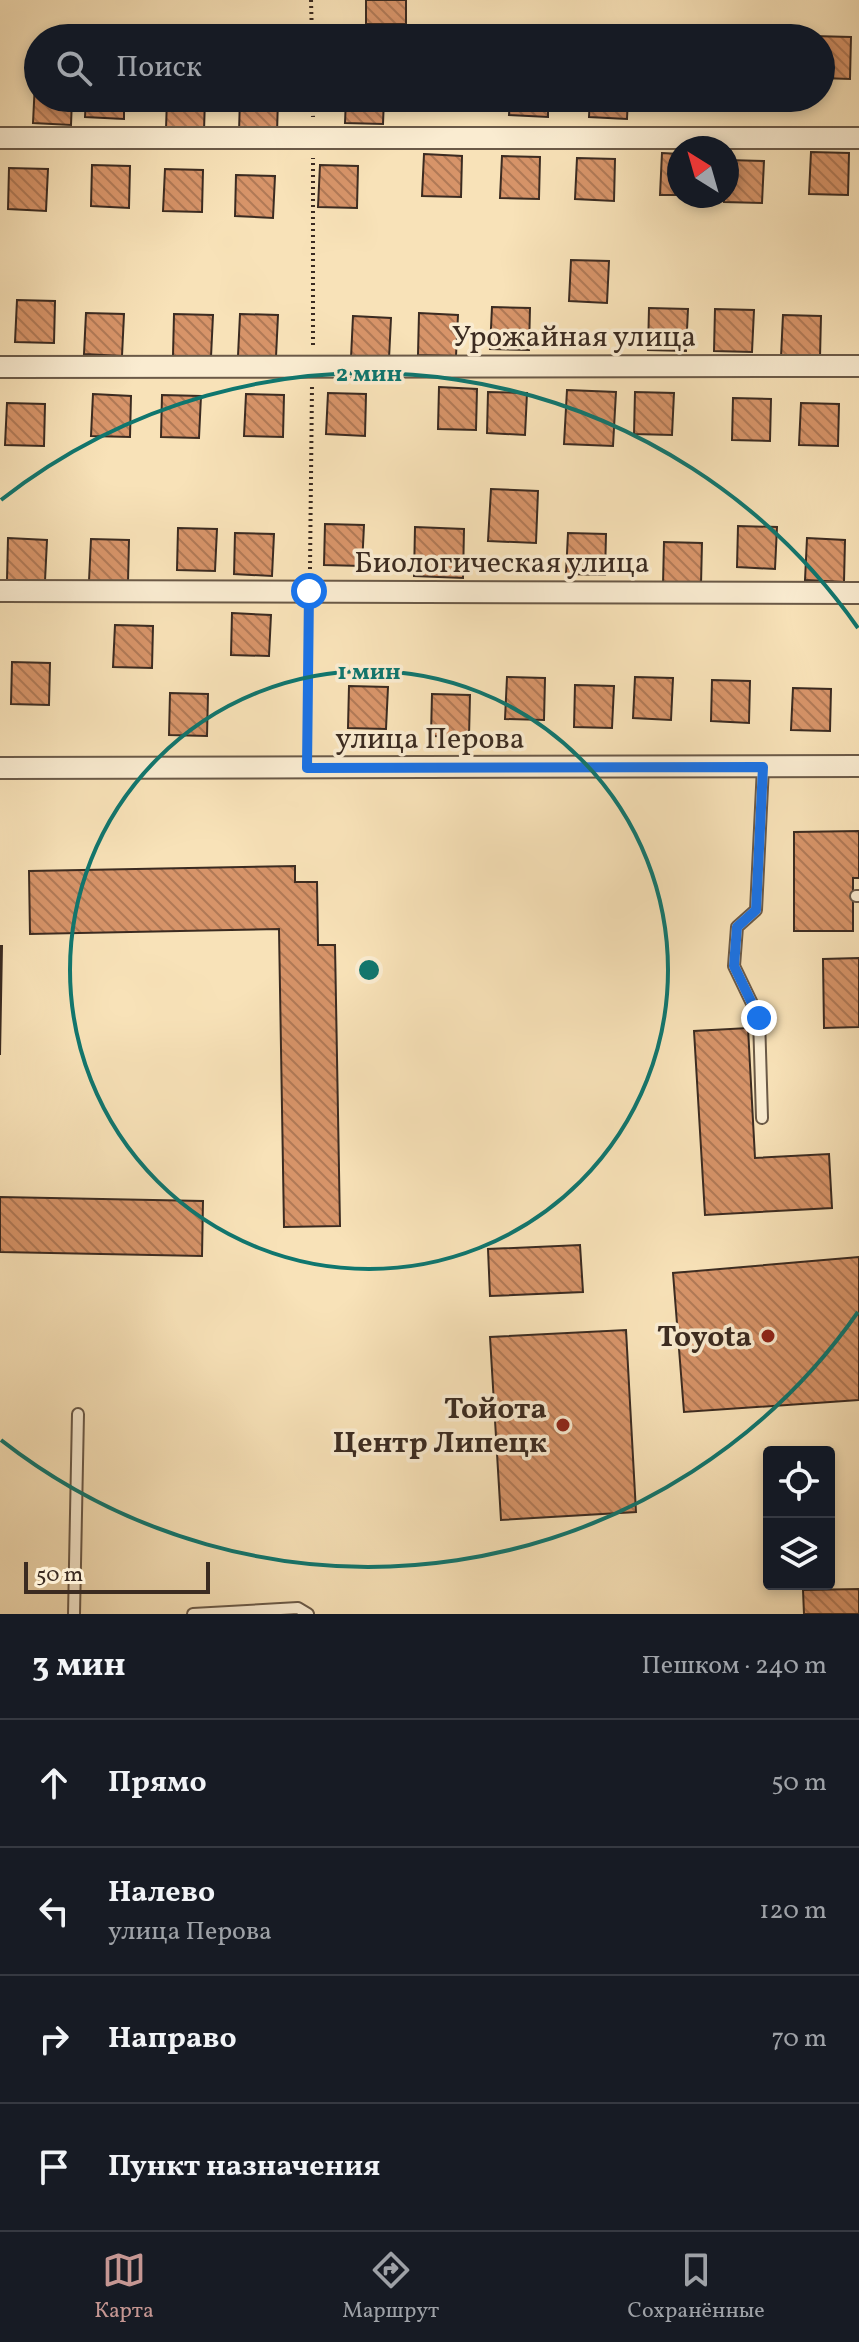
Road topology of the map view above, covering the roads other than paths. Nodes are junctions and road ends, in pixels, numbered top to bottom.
1 (0, 138) edge
2 (859, 138) edge
3 (859, 366) edge
4 (0, 367) edge
5 (0, 591) edge
6 (859, 593) edge
7 (859, 766) edge
8 (763, 767) junction
9 (0, 768) edge
10 (762, 1118) dead end
11 (78, 1414) dead end
12 (74, 1614) edge
13 (193, 1614) edge
14 (308, 1614) edge

1 - 2 street
3 - 4 street, Урожайная улица
5 - 6 street, Биологическая улица
7 - 8 street, улица Перова
8 - 9 street, улица Перова
8 - 10 lane
11 - 12 lane
13 - 14 lane

